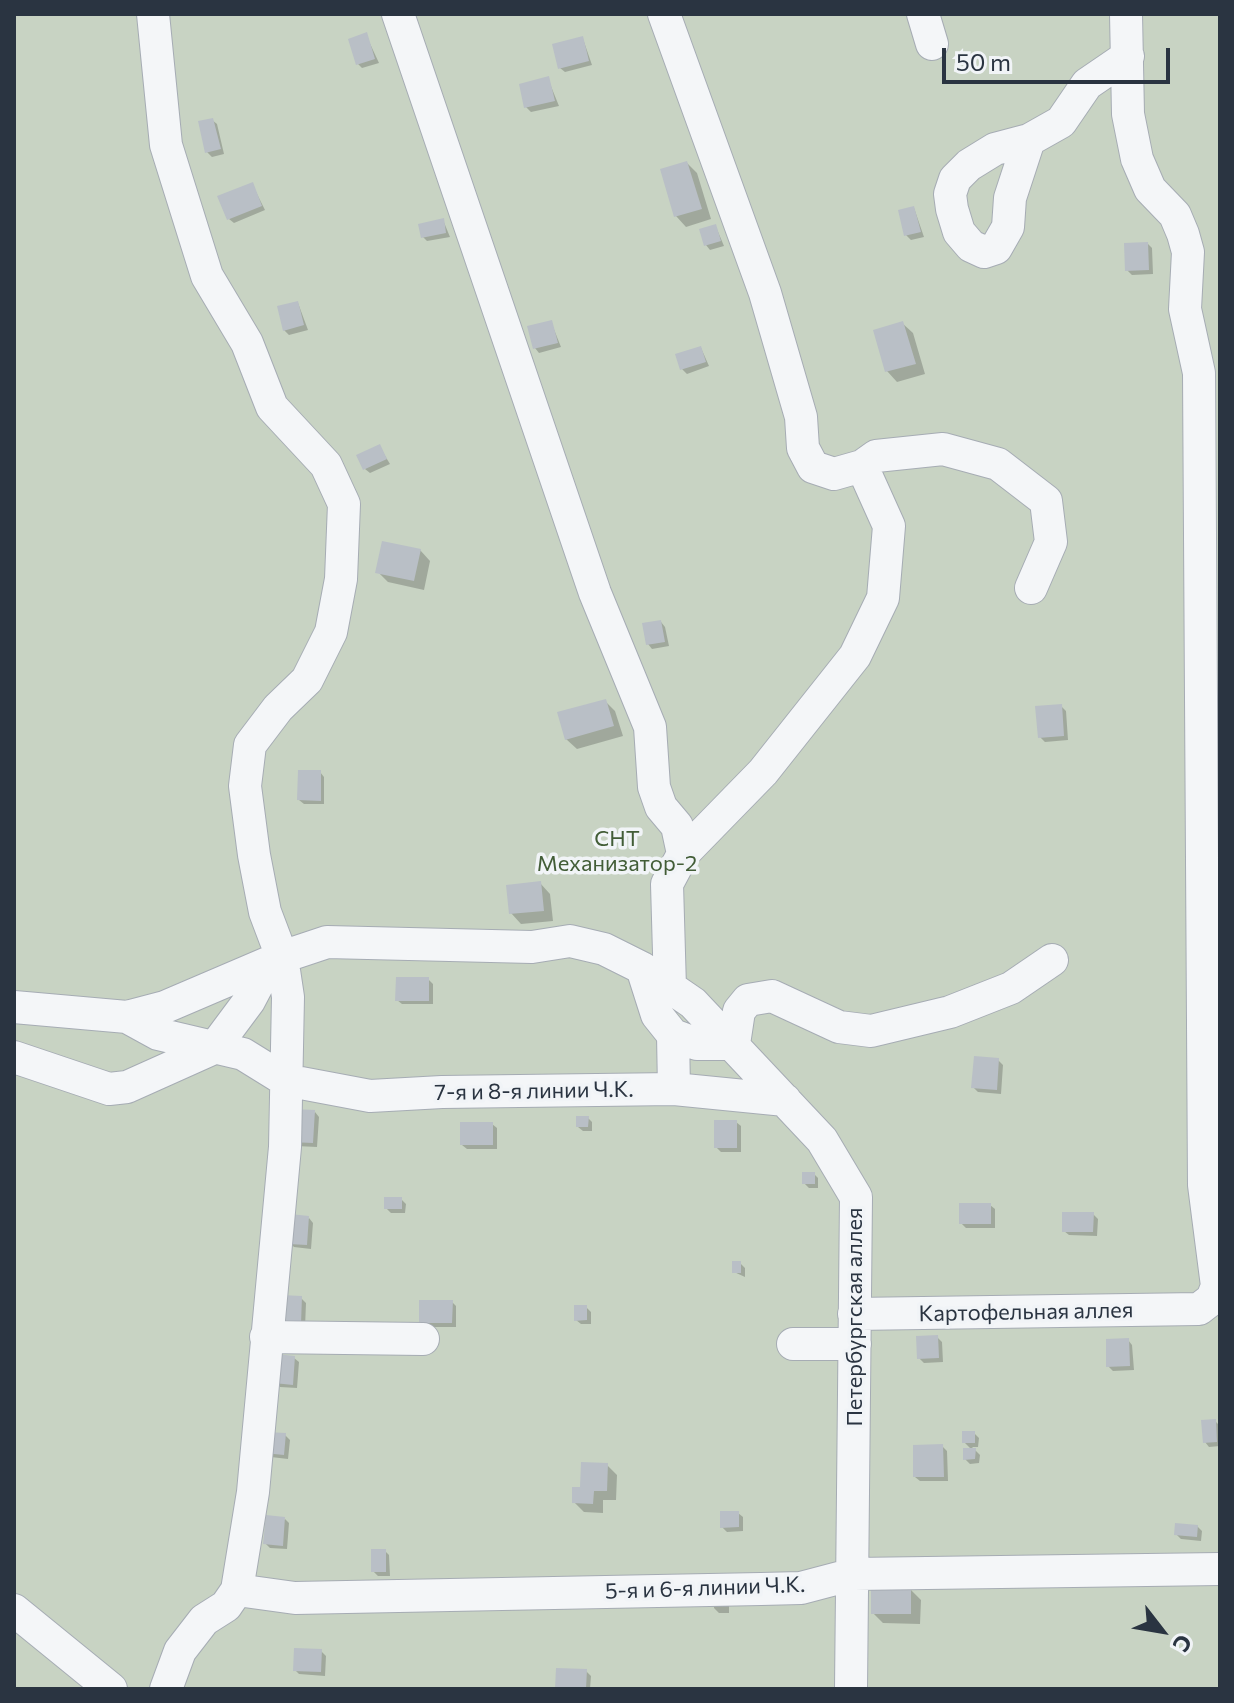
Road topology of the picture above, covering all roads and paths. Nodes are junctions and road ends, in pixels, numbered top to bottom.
1 (153, 14) edge
2 (398, 14) edge
3 (664, 14) edge
4 (1126, 14) edge
5 (1128, 56) junction
6 (1029, 140) dead end
7 (862, 466) junction
8 (1031, 588) dead end
9 (683, 854) junction
10 (275, 960) junction
11 (1052, 960) dead end
12 (642, 968) junction
13 (670, 988) junction
14 (14, 1007) edge
15 (127, 1017) junction
16 (673, 1035) junction
17 (734, 1044) junction
18 (214, 1048) junction
19 (14, 1057) edge
20 (285, 1080) junction
21 (674, 1089) junction
22 (785, 1100) junction
23 (1218, 1264) edge
24 (855, 1329) junction
25 (266, 1337) junction
26 (423, 1339) dead end
27 (793, 1344) dead end
28 (1220, 1569) edge
29 (854, 1574) junction
30 (237, 1590) junction
31 (14, 1610) edge
32 (111, 1689) edge
33 (166, 1689) edge
34 (851, 1689) edge

1 - 10 street
2 - 9 street
3 - 7 street
4 - 5 street
5 - 6 street
5 - 23 street
7 - 8 street
7 - 9 street
9 - 13 street
10 - 12 street, Петербургская аллея
10 - 15 street, Петербургская аллея
10 - 18 street
10 - 20 street
11 - 17 street
12 - 13 street, Петербургская аллея
12 - 16 street
13 - 17 street, Петербургская аллея
14 - 15 street
15 - 18 street
16 - 17 street
16 - 21 street
17 - 22 street, Петербургская аллея
18 - 19 street
18 - 20 street
20 - 21 street, 7-я и 8-я линии Ч.К.
20 - 25 street
21 - 22 street, 7-я и 8-я линии Ч.К.
22 - 24 street, Петербургская аллея
23 - 24 street, Картофельная аллея
24 - 27 street, Картофельная аллея
24 - 29 street, Петербургская аллея
25 - 26 street
25 - 30 street
28 - 29 street, 5-я и 6-я линии Ч.К.
29 - 30 street, 5-я и 6-я линии Ч.К.
29 - 34 street, Петербургская аллея
30 - 33 street
31 - 32 street

